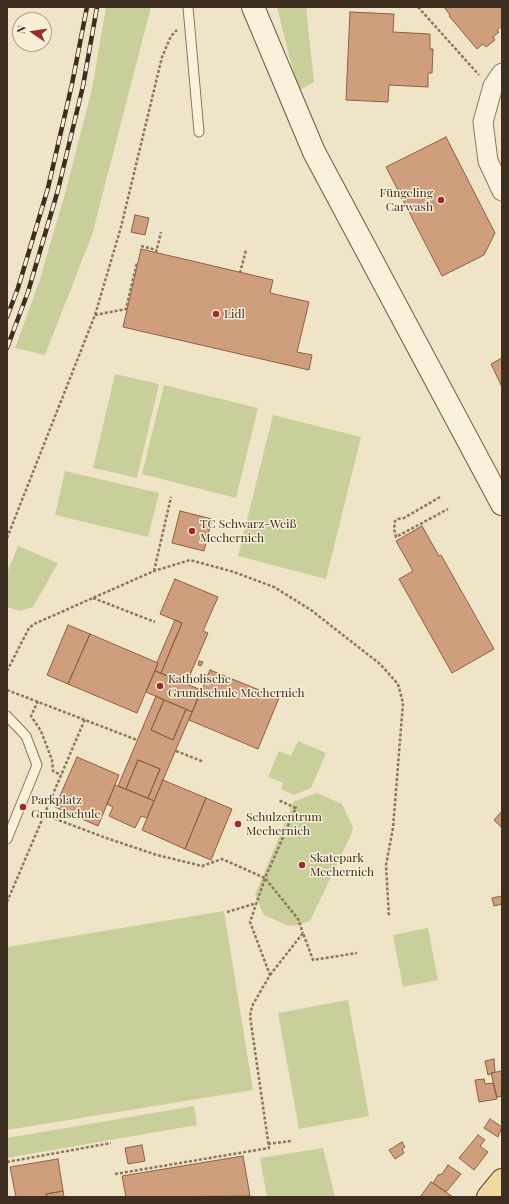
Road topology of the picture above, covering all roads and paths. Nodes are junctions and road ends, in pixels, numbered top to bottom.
1 (188, 7) edge
2 (253, 7) edge
3 (418, 7) edge
4 (189, 17) junction
5 (497, 79) edge
6 (199, 132) dead end
7 (502, 191) edge
8 (161, 232) dead end
9 (141, 246) dead end
10 (246, 250) dead end
11 (137, 262) dead end
12 (240, 273) dead end
13 (95, 315) junction
14 (171, 497) dead end
15 (440, 497) dead end
16 (502, 504) edge
17 (448, 509) dead end
18 (7, 538) edge
19 (154, 571) junction
20 (93, 598) junction
21 (154, 622) dead end
22 (7, 671) edge
23 (7, 690) edge
24 (38, 701) junction
25 (7, 716) edge
26 (85, 719) junction
27 (10, 724) edge
28 (138, 740) dead end
29 (176, 751) dead end
30 (204, 762) dead end
31 (61, 775) junction
32 (278, 800) dead end
33 (44, 814) junction
34 (7, 839) edge
35 (265, 878) junction
36 (7, 902) edge
37 (257, 903) junction
38 (227, 912) dead end
39 (389, 917) dead end
40 (303, 933) junction
41 (357, 953) dead end
42 (270, 975) junction
43 (291, 1141) dead end
44 (110, 1143) dead end
45 (268, 1144) junction
46 (7, 1162) edge
47 (115, 1174) dead end
48 (502, 1180) edge
49 (488, 1197) edge

1 - 4 lane
2 - 16 main road
3 - 5 path
4 - 6 lane
4 - 13 path
5 - 7 street
8 - 9 path
10 - 12 path
11 - 13 path
13 - 18 path
14 - 19 path
15 - 17 path
19 - 20 path
19 - 39 path
20 - 21 path
20 - 22 path
23 - 24 path
24 - 26 path
24 - 31 path
25 - 27 lane
26 - 28 path
26 - 31 path
27 - 34 lane
29 - 30 path
31 - 33 path
32 - 35 path
33 - 35 path
33 - 36 path
35 - 37 path
35 - 40 path
37 - 38 path
37 - 42 path
40 - 41 path
40 - 42 path
42 - 45 path
43 - 45 path
44 - 46 path
45 - 47 path
48 - 49 main road

